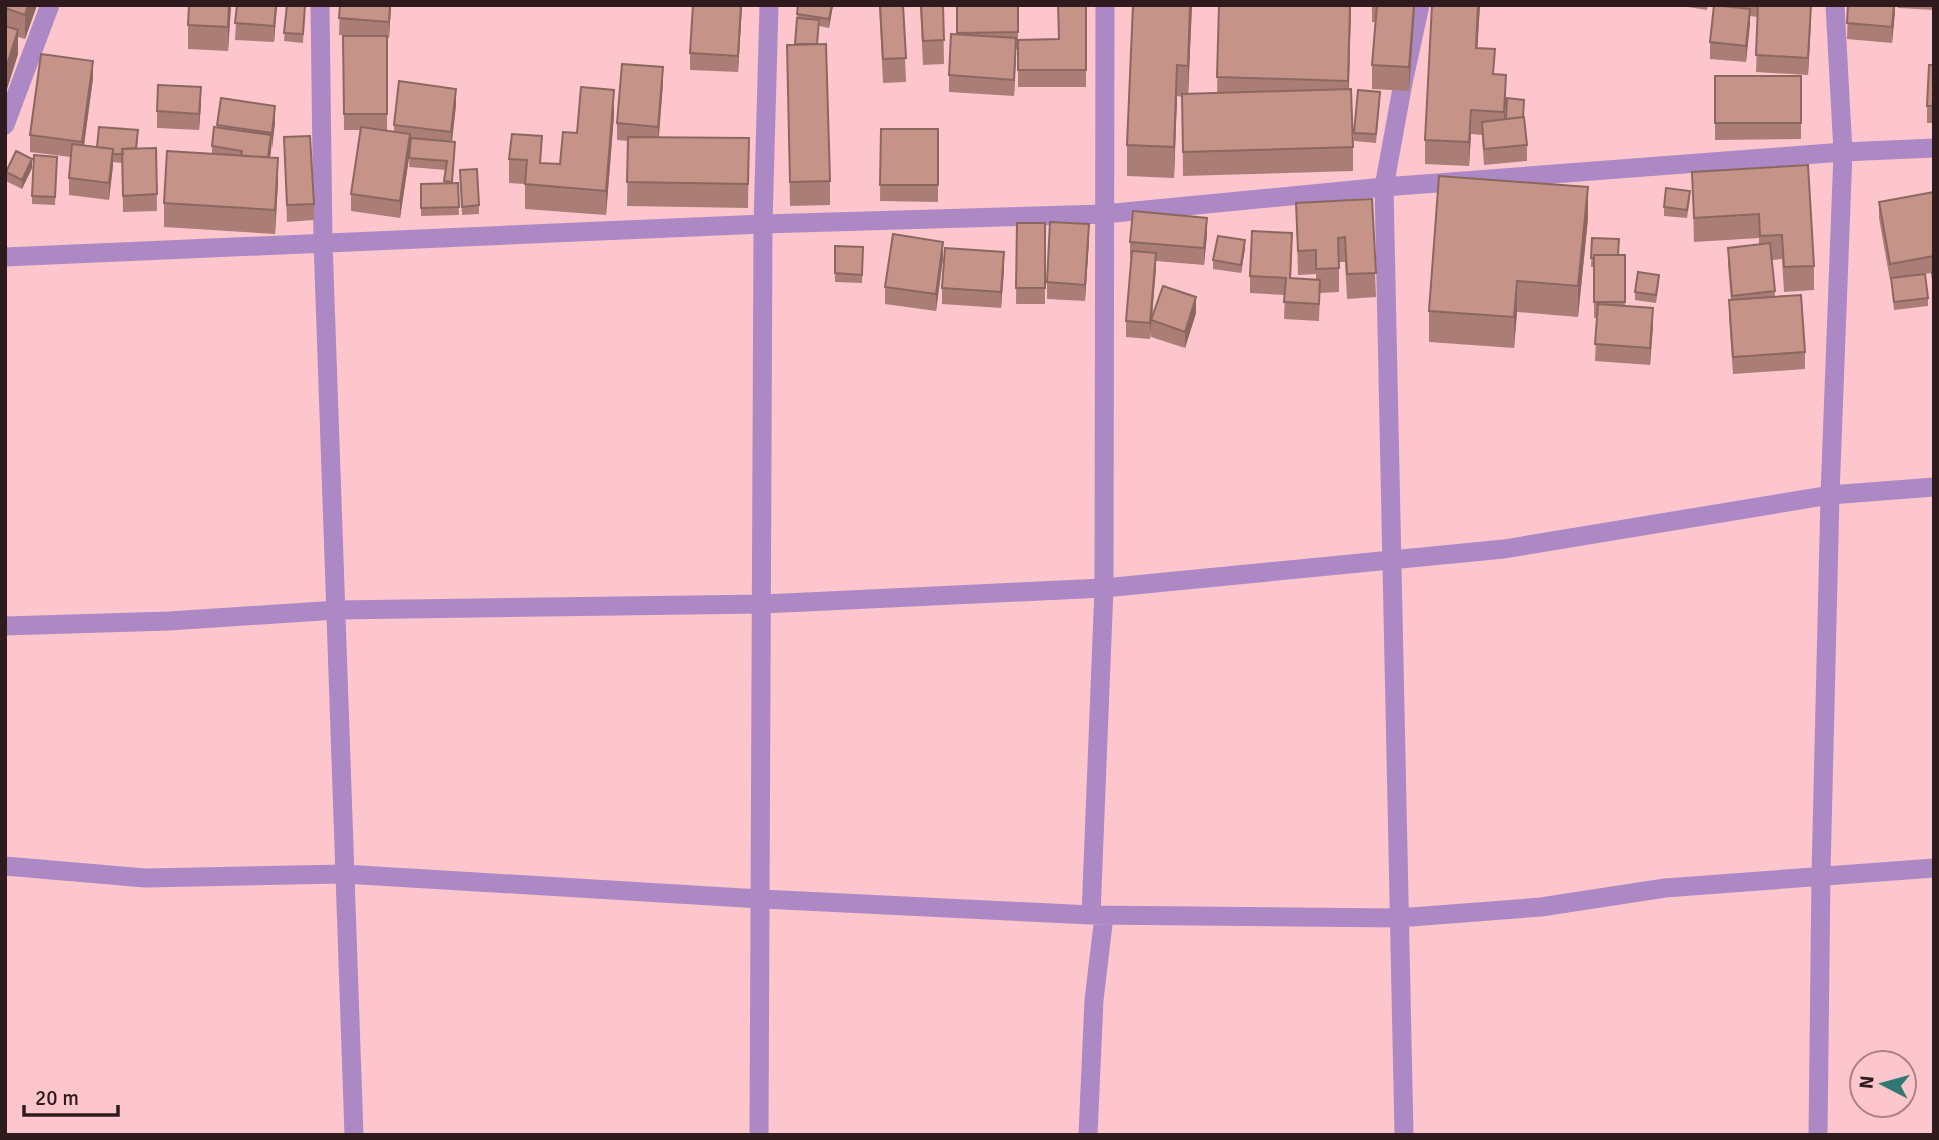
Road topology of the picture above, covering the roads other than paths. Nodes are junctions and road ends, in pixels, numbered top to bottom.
1 (50, 5) edge
2 (320, 5) edge
3 (769, 5) edge
4 (1105, 5) edge
5 (1420, 5) edge
6 (1835, 5) edge
7 (5, 125) edge
8 (1934, 148) edge
9 (1843, 152) junction
10 (1384, 187) junction
11 (1104, 214) junction
12 (763, 224) junction
13 (323, 242) junction
14 (5, 257) edge
15 (1934, 487) edge
16 (1830, 495) junction
17 (1392, 560) junction
18 (1104, 588) junction
19 (762, 604) junction
20 (338, 610) junction
21 (5, 625) edge
22 (5, 866) edge
23 (1934, 868) edge
24 (344, 874) junction
25 (1821, 874) junction
26 (760, 899) junction
27 (1097, 915) junction
28 (1398, 918) junction
29 (354, 1135) edge
30 (759, 1135) edge
31 (1088, 1135) edge
32 (1404, 1135) edge
33 (1818, 1135) edge

1 - 7 street
2 - 13 street
3 - 12 street
4 - 11 street
5 - 10 street
6 - 9 street
8 - 9 street
9 - 10 street
9 - 16 street
10 - 11 street
10 - 17 street
11 - 12 street
11 - 18 street
12 - 13 street
12 - 19 street
13 - 14 street
13 - 20 street
15 - 16 street
16 - 17 street
16 - 25 street
17 - 18 street
17 - 28 street
18 - 19 street
18 - 27 street
19 - 20 street
19 - 26 street
20 - 21 street
20 - 24 street
22 - 24 street
23 - 25 street
24 - 26 street
24 - 29 street
25 - 28 street
25 - 33 street
26 - 27 street
26 - 30 street
27 - 28 street
27 - 31 street
28 - 32 street

